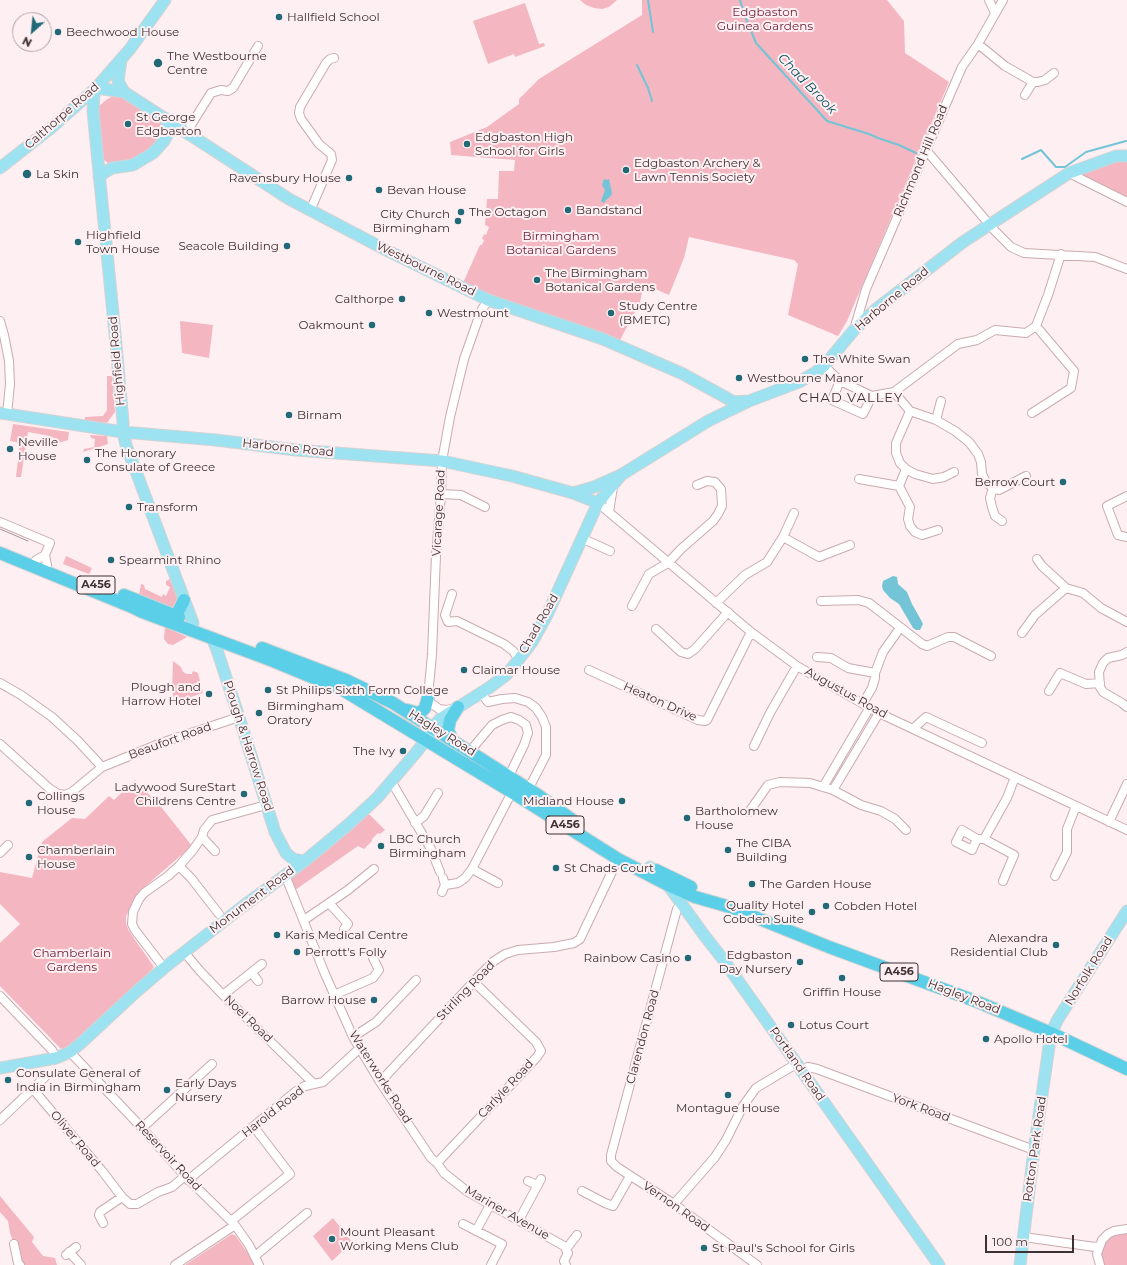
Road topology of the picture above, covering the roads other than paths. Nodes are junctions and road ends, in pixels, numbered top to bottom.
1 (165, 0) edge
2 (989, 0) edge
3 (1003, 0) edge
4 (995, 13) junction
5 (978, 44) junction
6 (258, 46) dead end
7 (334, 58) dead end
8 (121, 60) junction
9 (1054, 73) dead end
10 (1033, 82) junction
11 (96, 88) junction
12 (121, 91) junction
13 (1025, 95) dead end
14 (93, 111) junction
15 (167, 119) junction
16 (186, 133) junction
17 (926, 150) junction
18 (98, 154) junction
19 (1127, 156) edge
20 (0, 168) edge
21 (112, 168) junction
22 (1069, 173) junction
23 (99, 177) junction
24 (1127, 202) edge
25 (310, 211) junction
26 (990, 224) junction
27 (1061, 254) junction
28 (1127, 270) edge
29 (488, 300) junction
30 (0, 321) edge
31 (1036, 326) junction
32 (854, 330) junction
33 (824, 366) junction
34 (840, 381) junction
35 (894, 392) junction
36 (872, 396) junction
37 (941, 401) dead end
38 (734, 405) junction
39 (910, 411) junction
40 (1032, 413) dead end
41 (4, 414) edge
42 (936, 420) junction
43 (123, 432) junction
44 (442, 461) junction
45 (906, 469) junction
46 (954, 472) dead end
47 (621, 475) junction
48 (1026, 476) dead end
49 (859, 479) dead end
50 (697, 485) dead end
51 (899, 486) junction
52 (993, 488) junction
53 (573, 493) junction
54 (441, 494) junction
55 (1127, 496) edge
56 (485, 507) dead end
57 (601, 508) junction
58 (794, 513) dead end
59 (1002, 521) dead end
60 (0, 522) edge
61 (938, 530) dead end
62 (1127, 537) edge
63 (581, 538) junction
64 (783, 538) junction
65 (0, 545) edge
66 (850, 545) dead end
67 (610, 551) dead end
68 (0, 553) edge
69 (1036, 559) dead end
70 (42, 560) junction
71 (668, 563) junction
72 (1066, 588) junction
73 (452, 594) dead end
74 (184, 600) junction
75 (821, 601) dead end
76 (716, 603) junction
77 (632, 606) dead end
78 (728, 612) junction
79 (175, 615) junction
80 (434, 618) junction
81 (448, 622) junction
82 (1127, 622) edge
83 (193, 623) junction
84 (900, 628) junction
85 (656, 629) dead end
86 (751, 632) junction
87 (1022, 633) dead end
88 (211, 634) junction
89 (1127, 652) edge
90 (991, 656) dead end
91 (817, 657) dead end
92 (519, 659) junction
93 (797, 666) junction
94 (589, 670) dead end
95 (875, 673) junction
96 (0, 683) edge
97 (1100, 683) junction
98 (344, 685) junction
99 (1049, 691) dead end
100 (480, 693) junction
101 (428, 697) junction
102 (386, 700) junction
103 (866, 705) junction
104 (458, 707) junction
105 (1127, 707) edge
106 (402, 708) junction
107 (879, 712) junction
108 (239, 717) junction
109 (433, 727) junction
110 (914, 728) junction
111 (426, 740) junction
112 (452, 740) junction
113 (982, 743) dead end
114 (0, 744) edge
115 (754, 746) dead end
116 (470, 752) junction
117 (102, 767) junction
118 (509, 776) junction
119 (1015, 777) junction
120 (390, 783) junction
121 (1127, 784) edge
122 (823, 787) junction
123 (529, 788) junction
124 (832, 790) junction
125 (511, 791) junction
126 (438, 792) dead end
127 (266, 805) junction
128 (1076, 806) junction
129 (749, 812) dead end
130 (1109, 822) junction
131 (415, 823) junction
132 (906, 830) dead end
133 (1127, 830) edge
134 (202, 837) junction
135 (8, 845) dead end
136 (215, 852) dead end
137 (0, 853) edge
138 (286, 853) junction
139 (618, 859) junction
140 (303, 861) junction
141 (179, 866) junction
142 (650, 867) junction
143 (374, 869) dead end
144 (472, 869) junction
145 (285, 875) junction
146 (1055, 876) dead end
147 (1003, 881) dead end
148 (498, 883) dead end
149 (668, 885) junction
150 (329, 903) junction
151 (730, 907) junction
152 (677, 909) dead end
153 (1127, 911) edge
154 (219, 914) dead end
155 (304, 920) junction
156 (344, 929) dead end
157 (184, 952) junction
158 (373, 958) dead end
159 (262, 964) dead end
160 (164, 968) junction
161 (252, 973) junction
162 (416, 980) dead end
163 (258, 981) dead end
164 (474, 981) junction
165 (223, 995) junction
166 (334, 995) junction
167 (2, 1001) edge
168 (1052, 1032) junction
169 (353, 1037) junction
170 (360, 1048) junction
171 (70, 1052) junction
172 (56, 1058) junction
173 (212, 1064) dead end
174 (796, 1064) junction
175 (808, 1067) dead end
176 (0, 1068) edge
177 (1127, 1069) edge
178 (46, 1075) dead end
179 (380, 1082) junction
180 (314, 1084) junction
181 (32, 1088) junction
182 (0, 1120) edge
183 (254, 1127) junction
184 (142, 1128) junction
185 (1034, 1150) junction
186 (437, 1163) junction
187 (614, 1165) joint
188 (630, 1176) junction
189 (186, 1178) junction
190 (528, 1180) dead end
191 (582, 1191) dead end
192 (120, 1194) junction
193 (674, 1204) junction
194 (490, 1205) junction
195 (306, 1213) dead end
196 (519, 1220) junction
197 (233, 1223) junction
198 (103, 1224) dead end
199 (463, 1224) dead end
200 (1127, 1229) edge
201 (476, 1231) junction
202 (577, 1235) dead end
203 (1024, 1237) junction
204 (14, 1244) dead end
205 (1099, 1246) junction
206 (566, 1249) junction
207 (70, 1251) dead end
208 (255, 1256) junction
209 (16, 1264) edge
210 (80, 1265) edge
211 (175, 1265) edge
212 (259, 1265) edge
213 (491, 1265) edge
214 (566, 1265) edge
215 (757, 1265) edge
216 (939, 1265) edge
217 (1020, 1265) edge
218 (1100, 1265) edge

1 - 8 main road, Calthorpe Road
2 - 4 street
3 - 4 street, Richmond Hill Road
4 - 5 street, Richmond Hill Road
5 - 10 street
5 - 17 street, Richmond Hill Road
6 - 16 street
7 - 25 street
8 - 11 main road, Calthorpe Road
8 - 12 main road
9 - 10 street
10 - 13 street
11 - 12 main road
11 - 14 main road, Highfield Road
11 - 20 main road, Calthorpe Road
12 - 14 main road
12 - 15 main road, Westbourne Road
14 - 18 main road, Highfield Road
15 - 16 main road, Westbourne Road
15 - 21 main road
16 - 25 main road, Westbourne Road
17 - 26 street
17 - 32 street, Richmond Hill Road
18 - 21 main road
18 - 23 main road, Highfield Road
19 - 22 main road, Harborne Road
21 - 23 main road
22 - 24 street
22 - 26 main road, Harborne Road
23 - 43 main road, Highfield Road
25 - 29 main road, Westbourne Road
26 - 27 street
26 - 32 main road, Harborne Road
27 - 28 street
27 - 31 street
29 - 38 main road, Westbourne Road
29 - 44 street, Vicarage Road
30 - 41 street
31 - 35 street
31 - 40 street
32 - 33 main road, Harborne Road
33 - 34 street
33 - 38 main road, Harborne Road
34 - 36 street
34 - 36 street
35 - 36 street
35 - 39 street
37 - 42 street
38 - 47 main road, Harborne Road
39 - 42 street
39 - 45 street
41 - 43 main road, Harborne Road
42 - 52 street
43 - 44 main road, Harborne Road
43 - 74 main road, Highfield Road
44 - 53 main road, Harborne Road
44 - 54 street, Vicarage Road
45 - 46 street
45 - 51 street
47 - 53 main road, Harborne Road
47 - 57 main road, Harborne Road
48 - 52 street
49 - 51 street
50 - 71 street
51 - 61 street
52 - 59 street
53 - 57 main road, Harborne Road
54 - 56 street
54 - 80 street, Vicarage Road
55 - 62 street
57 - 63 main road, Chad Road
57 - 71 street, Augustus Road
58 - 64 street
60 - 70 street
63 - 67 street
63 - 92 main road, Chad Road
64 - 66 street
64 - 76 street
65 - 70 highway, Hagley Road / A456
68 - 88 highway, Hagley Road / A456
69 - 72 street
70 - 79 highway, Hagley Road / A456
71 - 76 street, Augustus Road
71 - 77 street
72 - 82 street
72 - 87 street
73 - 81 street
74 - 79 highway
74 - 83 main road, Highfield Road
75 - 84 street
76 - 78 street, Augustus Road
78 - 85 street
78 - 86 street, Augustus Road
79 - 83 highway, Hagley Road / A456
80 - 81 street
80 - 101 street, Vicarage Road
81 - 92 street
83 - 88 highway, Hagley Road / A456
84 - 90 street
84 - 95 street
86 - 93 street, Augustus Road
86 - 94 street, Heaton Drive
88 - 98 highway, Hagley Road / A456
88 - 108 main road, Plough & Harrow Road
89 - 97 street
91 - 95 street
92 - 100 main road, Chad Road
93 - 103 street, Augustus Road
93 - 115 street
95 - 103 street
96 - 117 street
97 - 99 street
97 - 105 street
98 - 102 highway, Hagley Road / A456
98 - 111 highway, Hagley Road / A456
100 - 104 main road, Chad Road
100 - 123 street
101 - 104 street
101 - 106 highway
102 - 106 highway, Hagley Road / A456
102 - 111 highway
103 - 107 street, Augustus Road
103 - 122 street
104 - 109 main road, Chad Road
104 - 112 highway
106 - 109 highway, Hagley Road / A456
107 - 110 street, Augustus Road
107 - 124 street
108 - 117 street, Beaufort Road
108 - 127 main road, Plough & Harrow Road
109 - 111 main road, Monument Road
109 - 112 highway, Hagley Road / A456
110 - 113 street
110 - 119 street, Augustus Road
111 - 120 main road, Monument Road
111 - 125 highway, Hagley Road / A456
112 - 116 highway, Hagley Road / A456
114 - 117 street, Beaufort Road
116 - 118 highway, Hagley Road / A456
116 - 118 street
118 - 123 highway, Hagley Road / A456
118 - 125 highway
119 - 128 street, Augustus Road
119 - 147 street
120 - 131 street
120 - 140 main road, Monument Road
121 - 130 street
122 - 124 street
122 - 129 street
123 - 142 highway, Hagley Road / A456
124 - 132 street
125 - 139 highway, Hagley Road / A456
125 - 144 street
126 - 131 street
127 - 134 street
127 - 138 main road, Plough & Harrow Road
128 - 130 street, Augustus Road
128 - 146 street
130 - 133 street, Augustus Road
131 - 144 street
134 - 136 street
134 - 141 street
135 - 137 street
138 - 140 main road
138 - 145 main road, Plough & Harrow Road
139 - 149 highway, Hagley Road / A456
139 - 164 street, Stirling Road
140 - 145 main road, Monument Road
141 - 154 street
141 - 160 street
142 - 149 main road, Portland Road
142 - 151 highway, Hagley Road / A456
143 - 150 street
144 - 148 street
145 - 155 street, Waterworks Road
145 - 157 main road, Monument Road
149 - 151 highway, Hagley Road / A456
149 - 174 main road, Portland Road
150 - 155 street
150 - 156 street
151 - 168 highway, Hagley Road / A456
152 - 187 street, Clarendon Road
153 - 168 main road, Norfolk Road
155 - 166 street, Waterworks Road
157 - 160 main road, Monument Road
157 - 165 street, Noel Road
158 - 166 street
159 - 161 street
160 - 171 main road, Monument Road
161 - 163 street
161 - 165 street
162 - 169 street
164 - 179 street, Stirling Road
164 - 186 street, Carlyle Road
165 - 180 street, Noel Road
166 - 169 street, Waterworks Road
167 - 172 street
168 - 177 highway, Hagley Road / A456
168 - 185 main road, Rotton Park Road
169 - 170 street, Waterworks Road
170 - 179 street, Waterworks Road
170 - 180 street, Harold Road
171 - 172 main road, Monument Road
171 - 184 street, Reservoir Road
172 - 176 main road, Monument Road
173 - 184 street
174 - 193 street
174 - 216 main road, Portland Road
175 - 185 street, York Road
178 - 181 street
179 - 186 street, Waterworks Road
180 - 183 street, Harold Road
181 - 182 street
181 - 192 street, Oliver Road
183 - 189 street, Harold Road
183 - 197 street
184 - 189 street, Reservoir Road
185 - 203 main road, Rotton Park Road
186 - 194 street, Mariner Avenue
187 - 188 street, Vernon Road
188 - 191 street
188 - 193 street, Vernon Road
189 - 192 street, Harold Road
189 - 197 street, Reservoir Road
190 - 196 street
192 - 198 street
193 - 215 street, Vernon Road
194 - 196 street, Mariner Avenue
194 - 201 street
195 - 208 street
196 - 206 street, Mariner Avenue
197 - 208 street, Reservoir Road
197 - 211 street
199 - 201 street
200 - 205 street
201 - 213 street
202 - 206 street
203 - 205 street
203 - 217 main road, Rotton Park Road
204 - 209 street
205 - 218 street
206 - 214 street
207 - 210 street
208 - 212 street, Reservoir Road

